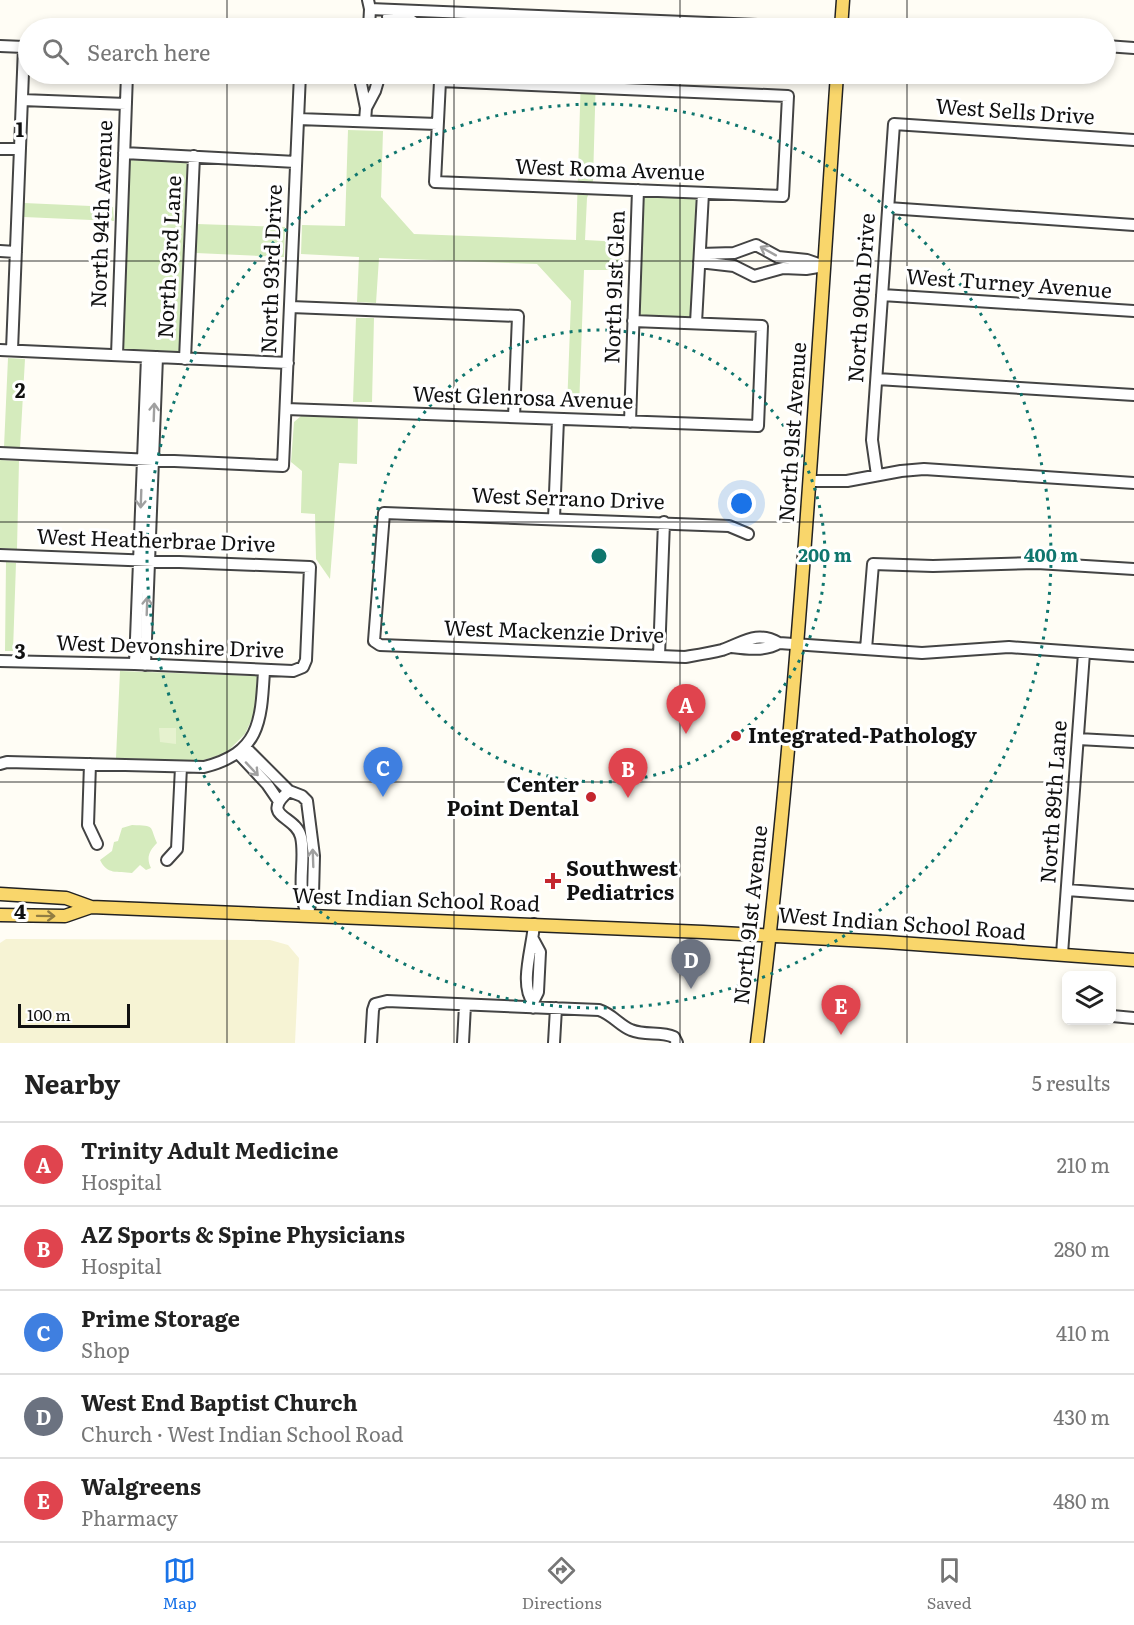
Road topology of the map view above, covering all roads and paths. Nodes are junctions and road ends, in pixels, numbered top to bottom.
1 (843, 0) edge
2 (373, 5) edge
3 (432, 12) junction
4 (476, 14) junction
5 (396, 18) edge
6 (426, 18) edge
7 (471, 18) edge
8 (578, 18) edge
9 (842, 18) edge
10 (0, 46) edge
11 (18, 47) edge
12 (1116, 47) edge
13 (1134, 48) edge
14 (23, 84) edge
15 (127, 84) edge
16 (300, 84) edge
17 (361, 84) edge
18 (377, 84) edge
19 (440, 84) edge
20 (510, 84) edge
21 (836, 84) edge
22 (22, 100) junction
23 (126, 104) junction
24 (366, 108) junction
25 (298, 119) junction
26 (365, 121) junction
27 (437, 124) junction
28 (894, 124) joint
29 (1134, 140) edge
30 (0, 149) edge
31 (20, 149) junction
32 (124, 153) junction
33 (194, 156) junction
34 (296, 162) junction
35 (638, 190) junction
36 (703, 193) junction
37 (888, 208) junction
38 (1134, 225) edge
39 (0, 251) edge
40 (16, 252) junction
41 (740, 252) junction
42 (700, 258) junction
43 (824, 266) junction
44 (740, 270) junction
45 (882, 295) junction
46 (291, 307) junction
47 (1134, 311) edge
48 (633, 321) junction
49 (696, 323) junction
50 (0, 350) edge
51 (12, 350) junction
52 (117, 355) junction
53 (152, 357) junction
54 (185, 359) junction
55 (288, 363) junction
56 (877, 379) junction
57 (1134, 395) edge
58 (286, 409) junction
59 (514, 417) junction
60 (558, 419) junction
61 (630, 422) junction
62 (0, 453) edge
63 (148, 459) junction
64 (877, 475) junction
65 (809, 481) junction
66 (1134, 483) edge
67 (554, 518) junction
68 (664, 522) junction
69 (748, 534) dead end
70 (0, 555) edge
71 (144, 560) junction
72 (1134, 569) edge
73 (374, 641) joint
74 (797, 643) junction
75 (866, 649) junction
76 (1084, 653) junction
77 (659, 656) junction
78 (1134, 656) edge
79 (0, 661) edge
80 (140, 665) junction
81 (303, 667) joint
82 (264, 671) junction
83 (1078, 739) junction
84 (1134, 742) edge
85 (242, 750) junction
86 (0, 764) edge
87 (90, 764) junction
88 (181, 767) junction
89 (289, 791) junction
90 (278, 800) junction
91 (97, 844) dead end
92 (167, 860) dead end
93 (1067, 890) junction
94 (0, 894) edge
95 (1134, 895) edge
96 (91, 907) junction
97 (0, 915) edge
98 (307, 915) junction
99 (534, 924) junction
100 (768, 935) junction
101 (1062, 954) junction
102 (1134, 960) edge
103 (465, 1005) junction
104 (533, 1005) junction
105 (556, 1008) junction
106 (1116, 1016) edge
107 (1134, 1018) edge
108 (371, 1043) edge
109 (463, 1043) edge
110 (554, 1043) edge
111 (677, 1043) edge
112 (757, 1043) edge

1 - 9 main road
2 - 3 street
2 - 5 street
3 - 4 street
3 - 6 street
4 - 7 street
4 - 8 street
10 - 11 street
12 - 13 street
14 - 22 street
15 - 23 street, North 94th Avenue
16 - 25 street, North 93rd Drive
17 - 24 street
18 - 24 street
19 - 27 street, West Roma Avenue
20 - 36 street, West Roma Avenue
21 - 43 main road, North 91st Avenue
22 - 23 street
22 - 31 street
23 - 32 street, North 94th Avenue
24 - 26 street
25 - 26 street
25 - 34 street, North 93rd Drive
26 - 27 street
27 - 35 street, West Roma Avenue
28 - 29 street, West Sells Drive
28 - 37 street, North 90th Drive
30 - 31 street
31 - 40 street
32 - 33 street
32 - 52 street, North 94th Avenue
33 - 34 street
33 - 54 street, North 93rd Lane
34 - 46 street, North 93rd Drive
35 - 36 street, West Roma Avenue
35 - 48 street, North 91st Glen
36 - 42 street
37 - 38 street
37 - 45 street, North 90th Drive
39 - 40 street
40 - 51 street
41 - 42 street
43 -> 41 street
41 - 44 street
42 - 44 street
42 - 49 street
43 - 44 street
43 - 65 main road, North 91st Avenue
45 - 47 street, West Turney Avenue
45 - 56 street, North 90th Drive
46 - 55 street, North 93rd Drive
46 - 59 street
48 - 49 street
48 - 61 street, North 91st Glen
49 - 61 street, West Glenrosa Avenue
50 - 51 street
51 - 52 street
52 - 53 street
53 - 54 street
53 - 63 street
54 - 55 street
55 - 58 street, North 93rd Drive
56 - 57 street
56 - 64 street, North 90th Drive
58 - 59 street, West Glenrosa Avenue
58 - 63 street, North 93rd Drive
59 - 60 street, West Glenrosa Avenue
60 - 61 street, West Glenrosa Avenue
60 - 67 street
62 - 63 street
63 - 71 street
64 - 65 street
64 - 66 street
65 - 74 main road, North 91st Avenue
67 - 68 street, West Serrano Drive
67 - 73 street, West Serrano Drive
68 - 69 street, West Serrano Drive
68 - 77 street
70 - 71 street, West Heatherbrae Drive
71 - 80 street
71 - 81 street, West Heatherbrae Drive
72 - 75 street
73 - 77 street, West Mackenzie Drive
74 - 75 street, West Mackenzie Drive
74 - 77 street, West Mackenzie Drive
74 - 100 main road, North 91st Avenue
75 - 76 street, West Mackenzie Drive
76 - 78 street, West Mackenzie Drive
76 - 83 street, North 89th Lane
79 - 80 street, West Devonshire Drive
80 - 82 street, West Devonshire Drive
81 - 82 street, West Devonshire Drive
82 - 85 street
83 - 84 street
83 - 93 street, North 89th Lane
85 - 88 street
85 - 89 street
85 -> 90 street
86 - 87 street
87 - 88 street
87 - 91 street
88 - 92 street
89 - 90 street
98 -> 89 street
90 - 98 street
93 - 95 street
93 - 101 street, North 89th Lane
94 - 96 main road, West Indian School Road
97 -> 96 main road, West Indian School Road
96 - 98 main road, West Indian School Road
98 - 99 main road, West Indian School Road
99 - 100 main road, West Indian School Road
99 - 104 street
100 - 101 main road, West Indian School Road
100 - 112 main road, North 91st Avenue
101 - 102 main road, West Indian School Road
103 - 104 street
103 - 108 street
103 - 109 street
104 - 105 street
105 - 110 street
105 - 111 street
106 - 107 street

